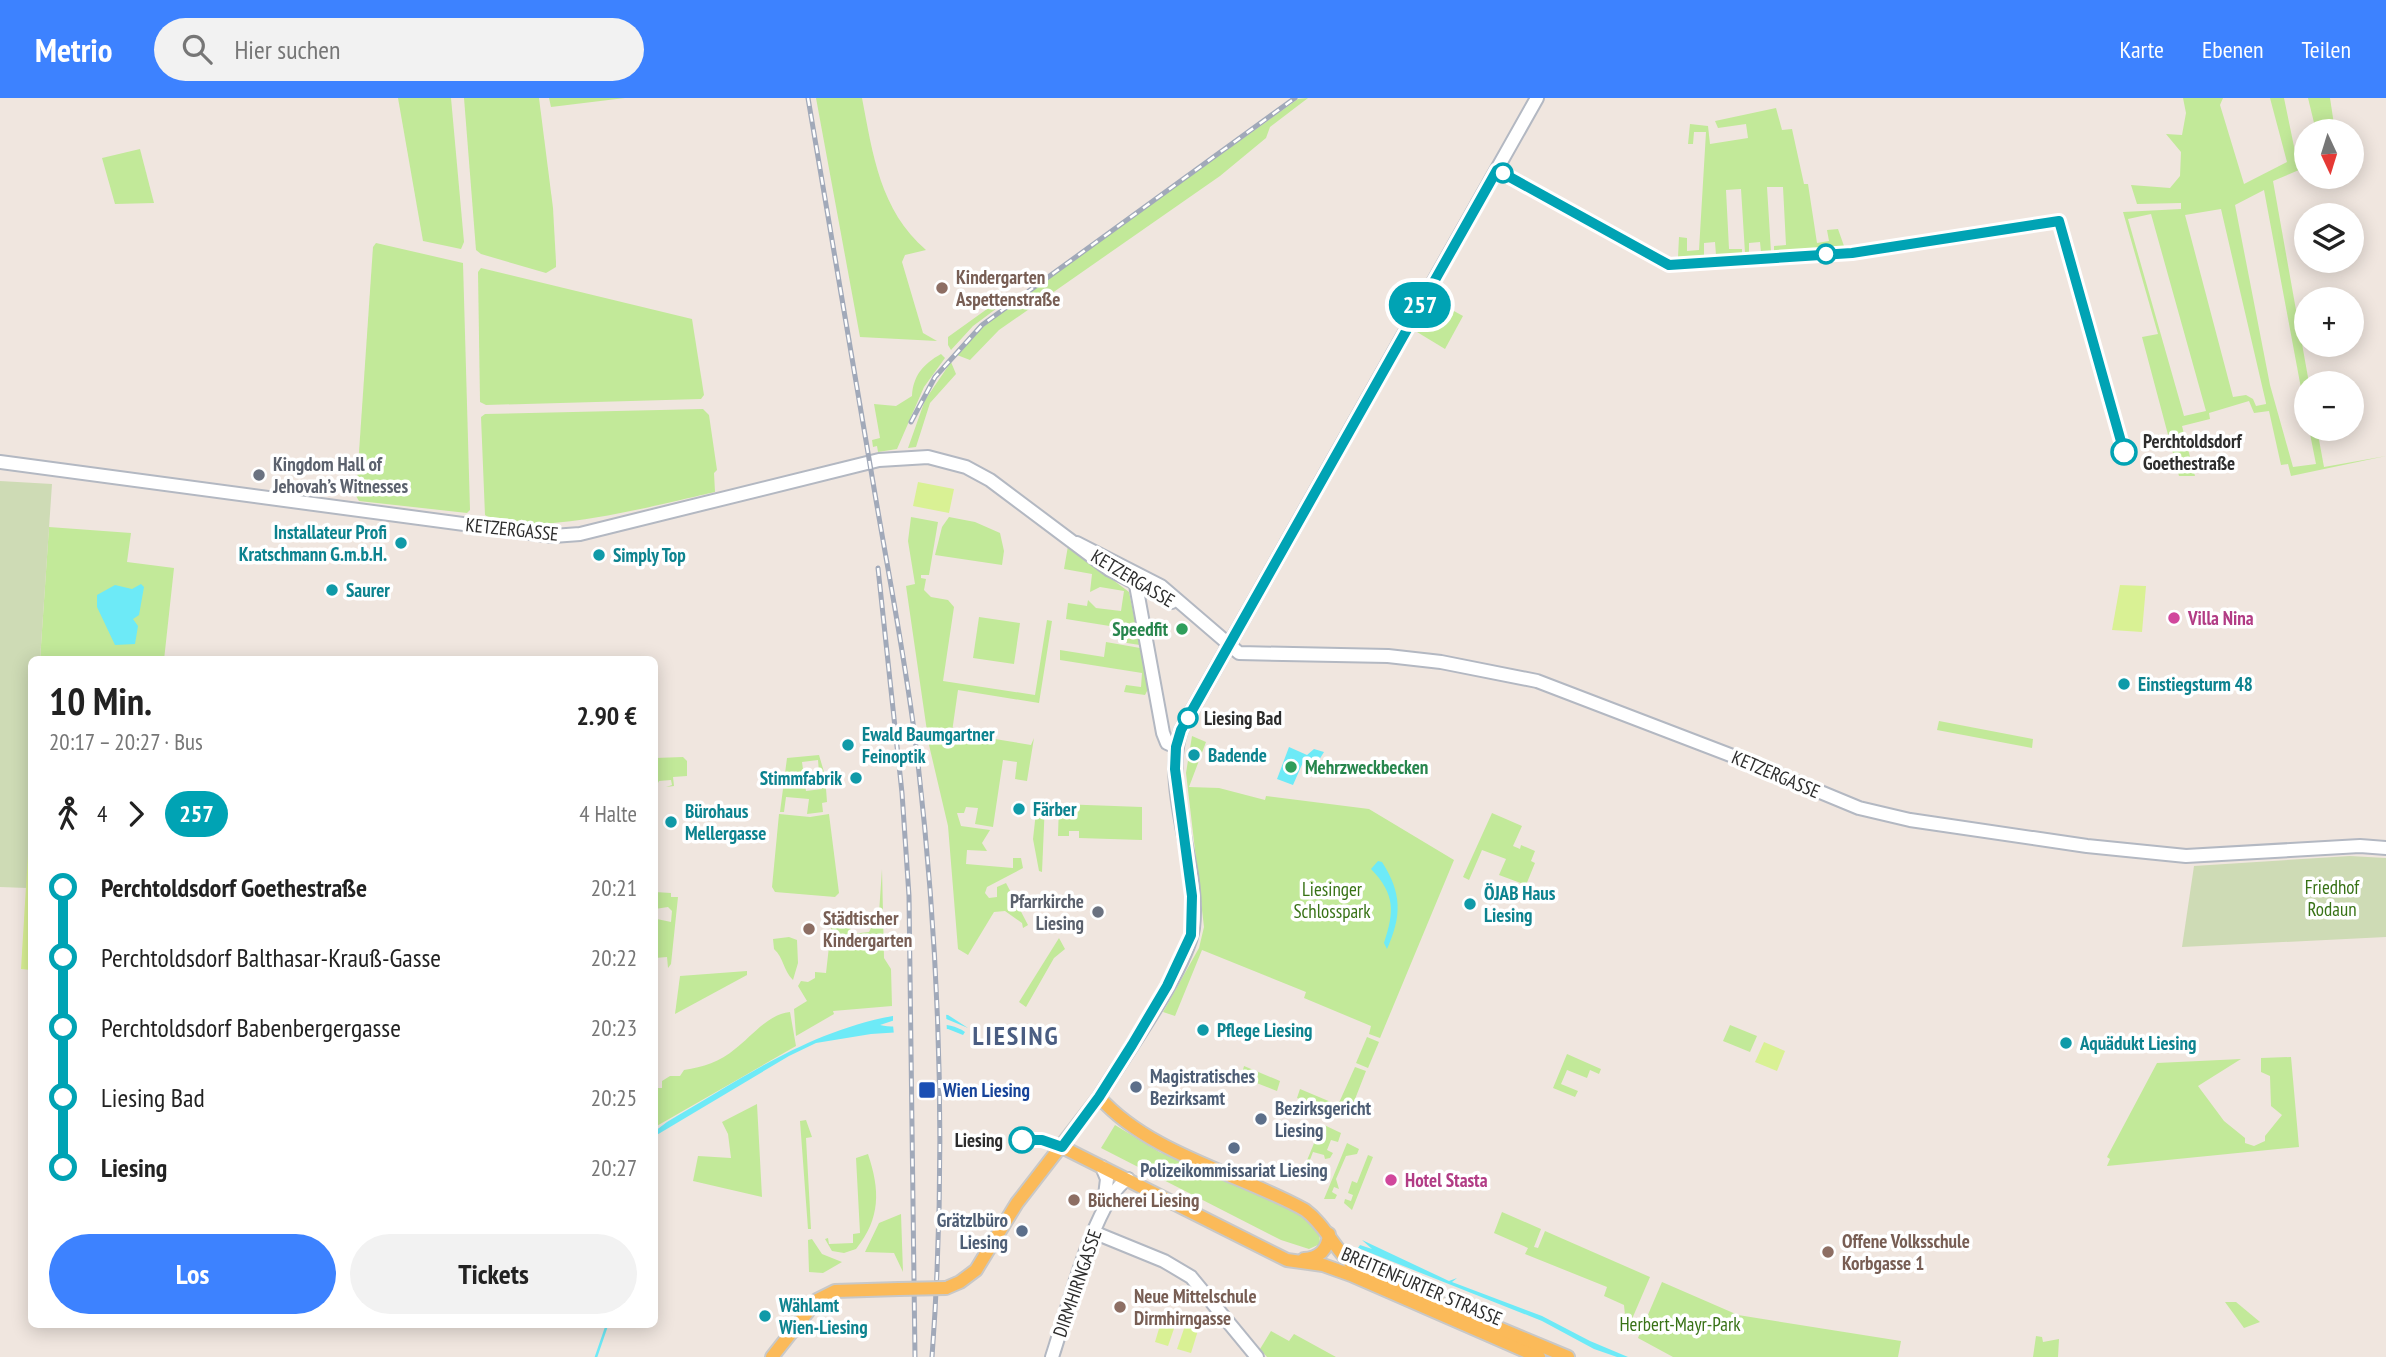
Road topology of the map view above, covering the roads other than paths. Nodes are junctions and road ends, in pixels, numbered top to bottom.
1 (1537, 98) edge
2 (0, 462) edge
3 (1139, 580) junction
4 (1229, 646) junction
5 (1170, 743) junction
6 (2386, 848) edge
7 (1099, 1097) junction
8 (1062, 1147) junction
9 (1102, 1167) junction
10 (1128, 1179) junction
11 (1103, 1210) junction
12 (1093, 1232) junction
13 (1329, 1234) junction
14 (1273, 1254) junction
15 (772, 1357) edge
16 (1052, 1357) edge
17 (1257, 1357) edge
18 (1539, 1357) edge
19 (1568, 1357) edge

1 - 4 main road
2 - 3 main road, KETZERGASSE
3 - 4 main road, KETZERGASSE
3 - 5 main road
4 - 5 main road
4 - 6 main road, KETZERGASSE
5 - 7 main road
7 - 8 main road
7 - 13 main road, BREITENFURTER STRASSE
8 - 9 main road, BREITENFURTER STRASSE
8 - 15 main road, bridge
9 - 10 main road, BREITENFURTER STRASSE
9 - 11 main road
10 - 11 main road
10 - 14 main road, BREITENFURTER STRASSE
11 - 12 main road, DIRMHIRNGASSE
12 - 16 main road, DIRMHIRNGASSE
12 - 17 main road
13 - 14 main road
13 - 19 main road, BREITENFURTER STRASSE
14 - 18 main road, BREITENFURTER STRASSE

